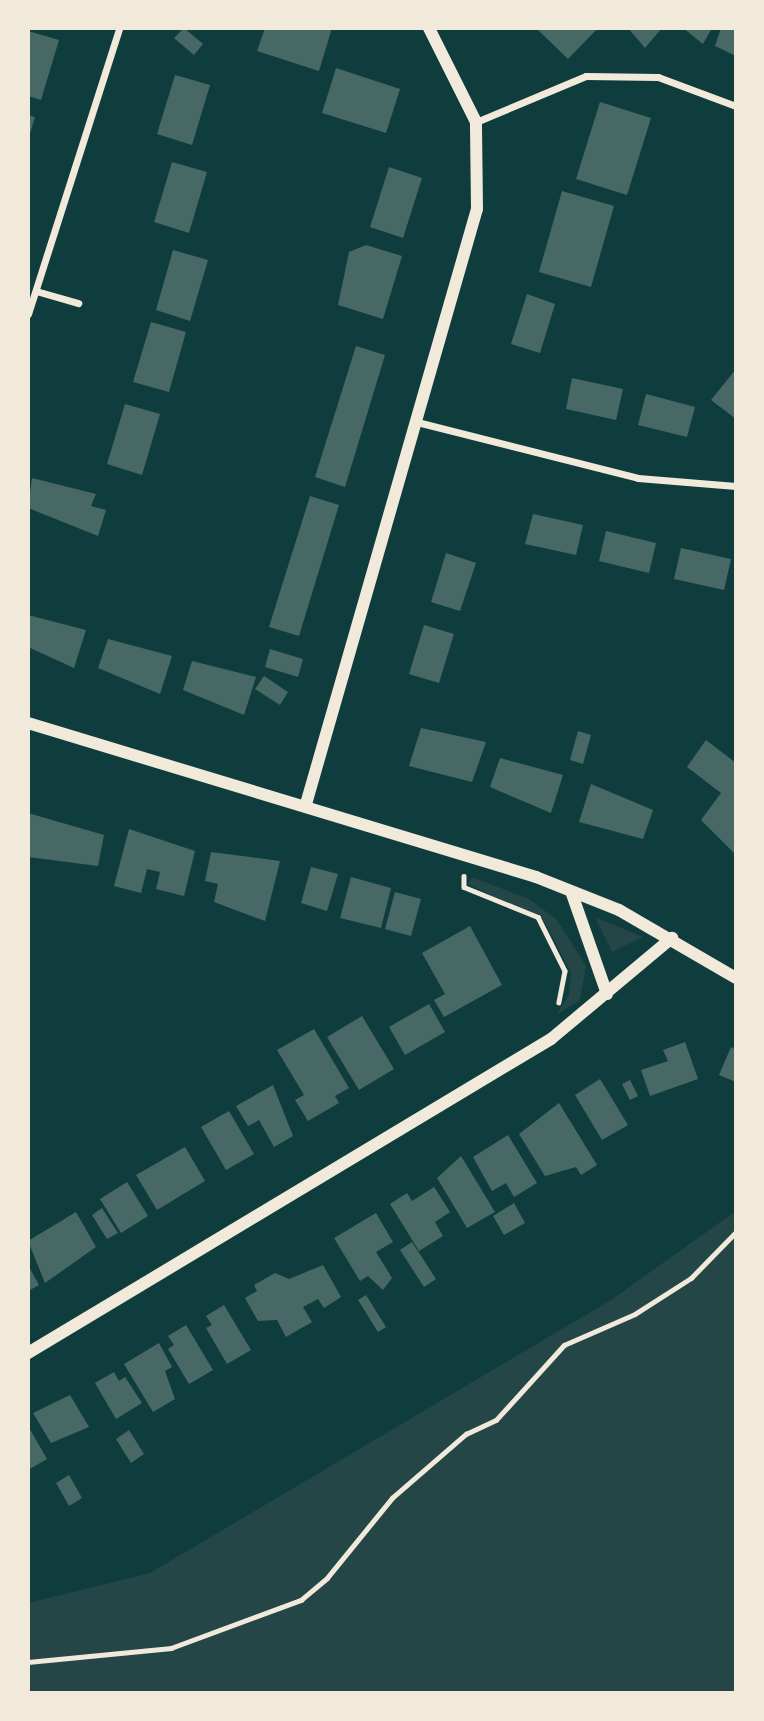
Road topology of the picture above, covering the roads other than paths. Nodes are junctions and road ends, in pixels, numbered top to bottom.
1 (119, 28) edge
2 (429, 28) edge
3 (736, 106) edge
4 (476, 122) junction
5 (36, 291) junction
6 (78, 303) dead end
7 (28, 314) edge
8 (417, 422) junction
9 (736, 486) edge
10 (28, 723) edge
11 (306, 804) junction
12 (572, 894) junction
13 (672, 938) junction
14 (736, 978) edge
15 (607, 994) junction
16 (28, 1353) edge

1 - 5 street
2 - 4 street
3 - 4 street
4 - 8 street
5 - 6 street
5 - 7 street
8 - 9 street
8 - 11 street
10 - 11 street
11 - 12 street
12 - 13 street
12 - 15 street
13 - 14 street
13 - 15 street
15 - 16 street

